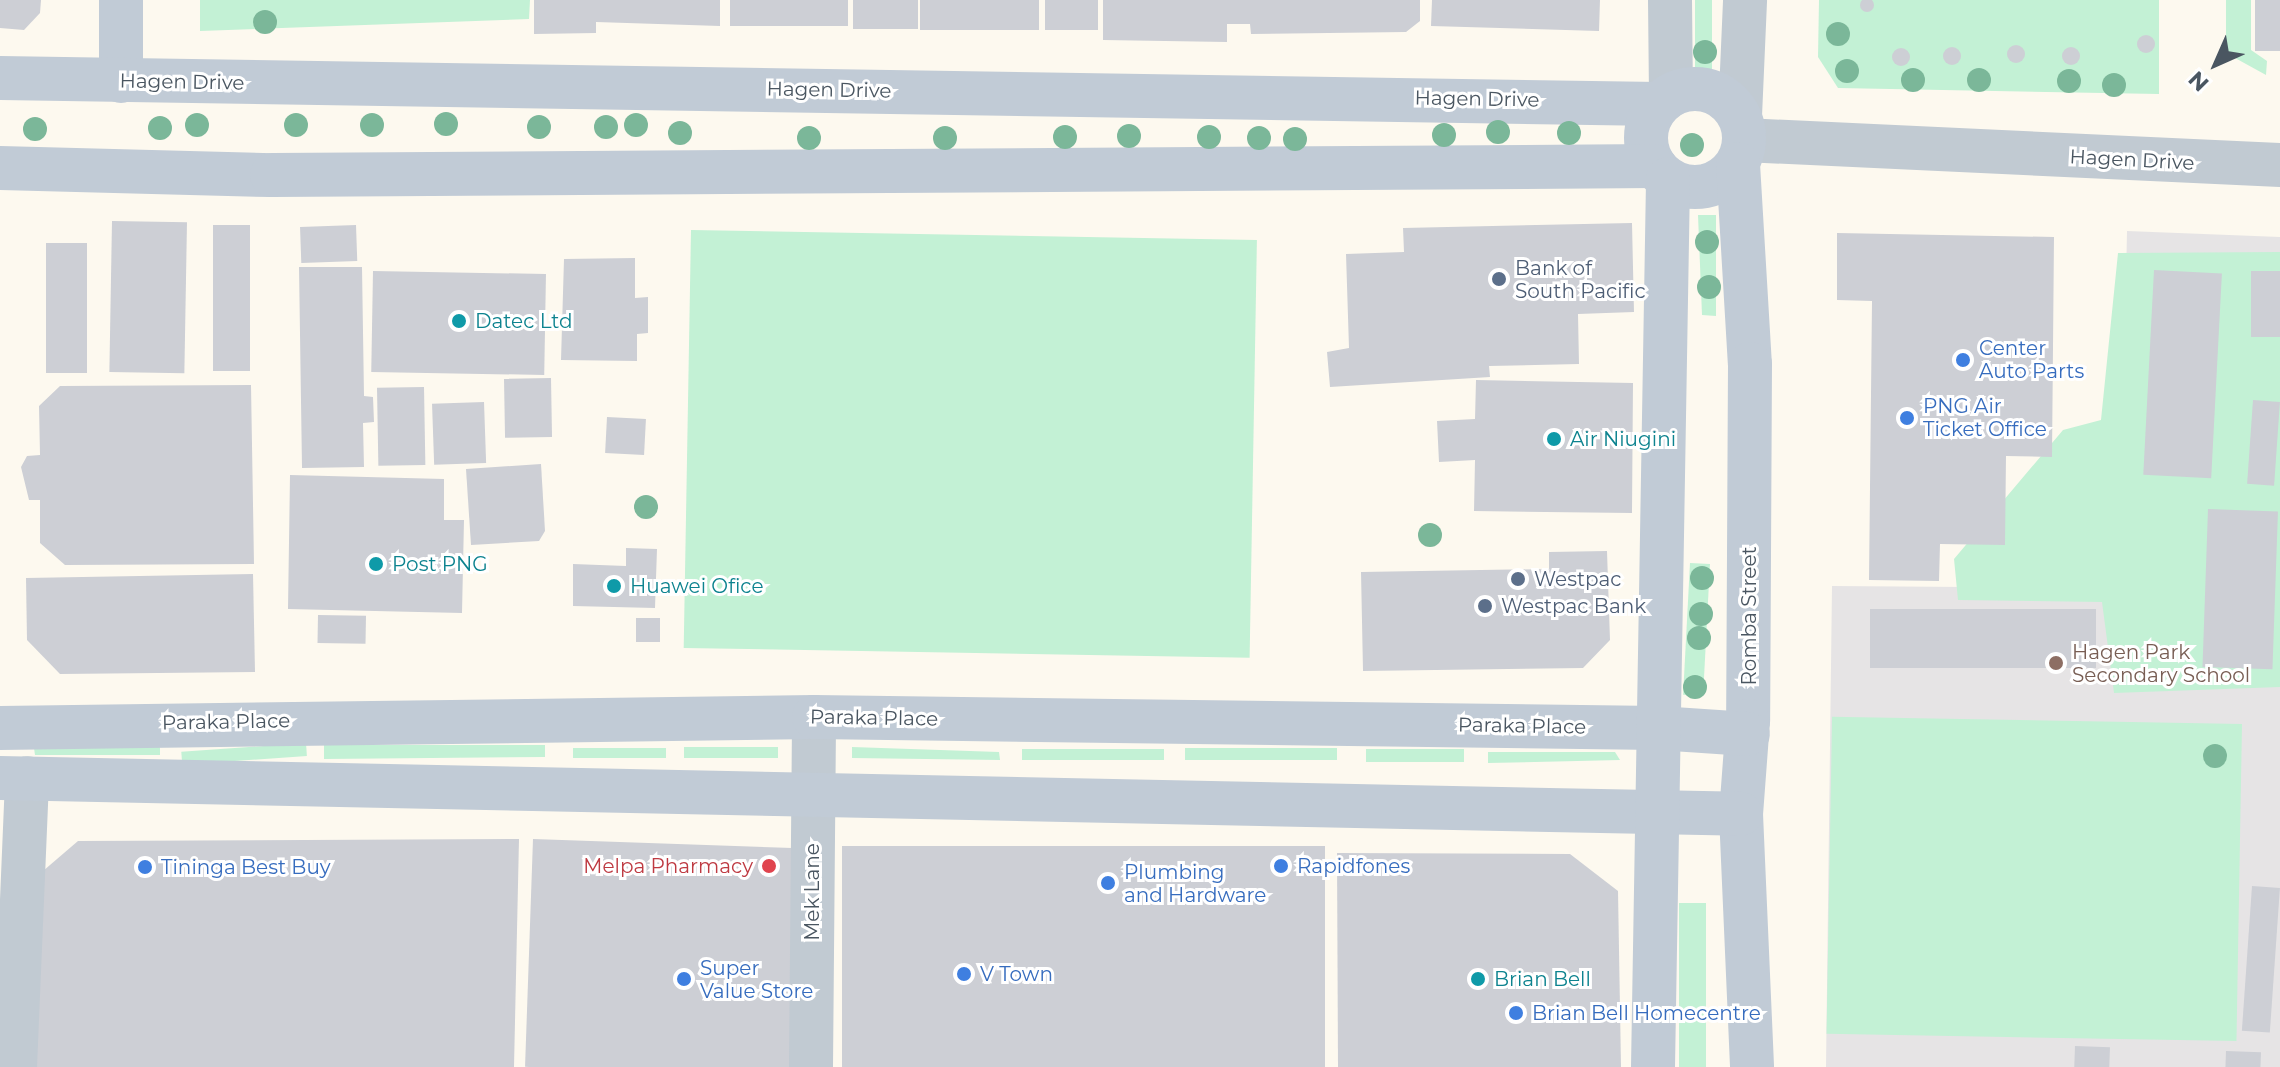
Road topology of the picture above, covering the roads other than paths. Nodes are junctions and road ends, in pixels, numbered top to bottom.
1 (121, 0) edge
2 (1670, 0) edge
3 (1745, 0) edge
4 (121, 81) junction
5 (9, 84) edge
6 (1665, 99) junction
7 (1740, 140) junction
8 (2280, 165) edge
9 (6, 171) edge
10 (1662, 173) junction
11 (814, 717) junction
12 (0, 728) edge
13 (1658, 728) junction
14 (1748, 734) junction
15 (14, 778) edge
16 (812, 791) junction
17 (1655, 808) junction
18 (1741, 814) junction
19 (15, 1067) edge
20 (811, 1067) edge
21 (1653, 1067) edge
22 (1752, 1067) edge

1 - 4 street
2 - 6 street
3 - 7 street, Romba Street
4 - 5 street, Hagen Drive
4 - 6 street, Hagen Drive
6 - 7 street
6 - 10 street
7 - 8 street, Hagen Drive
7 - 10 street
7 - 14 street, Romba Street
9 - 10 street
10 - 13 street
11 - 12 street, Paraka Place
11 - 13 street, Paraka Place
11 - 16 street, Mek Lane
13 - 14 street, Paraka Place
13 - 17 street
14 - 18 street, Romba Street
15 - 16 street
15 - 19 street
16 - 17 street
16 - 20 street, Mek Lane
17 - 18 street
17 - 21 street
18 - 22 street, Romba Street

